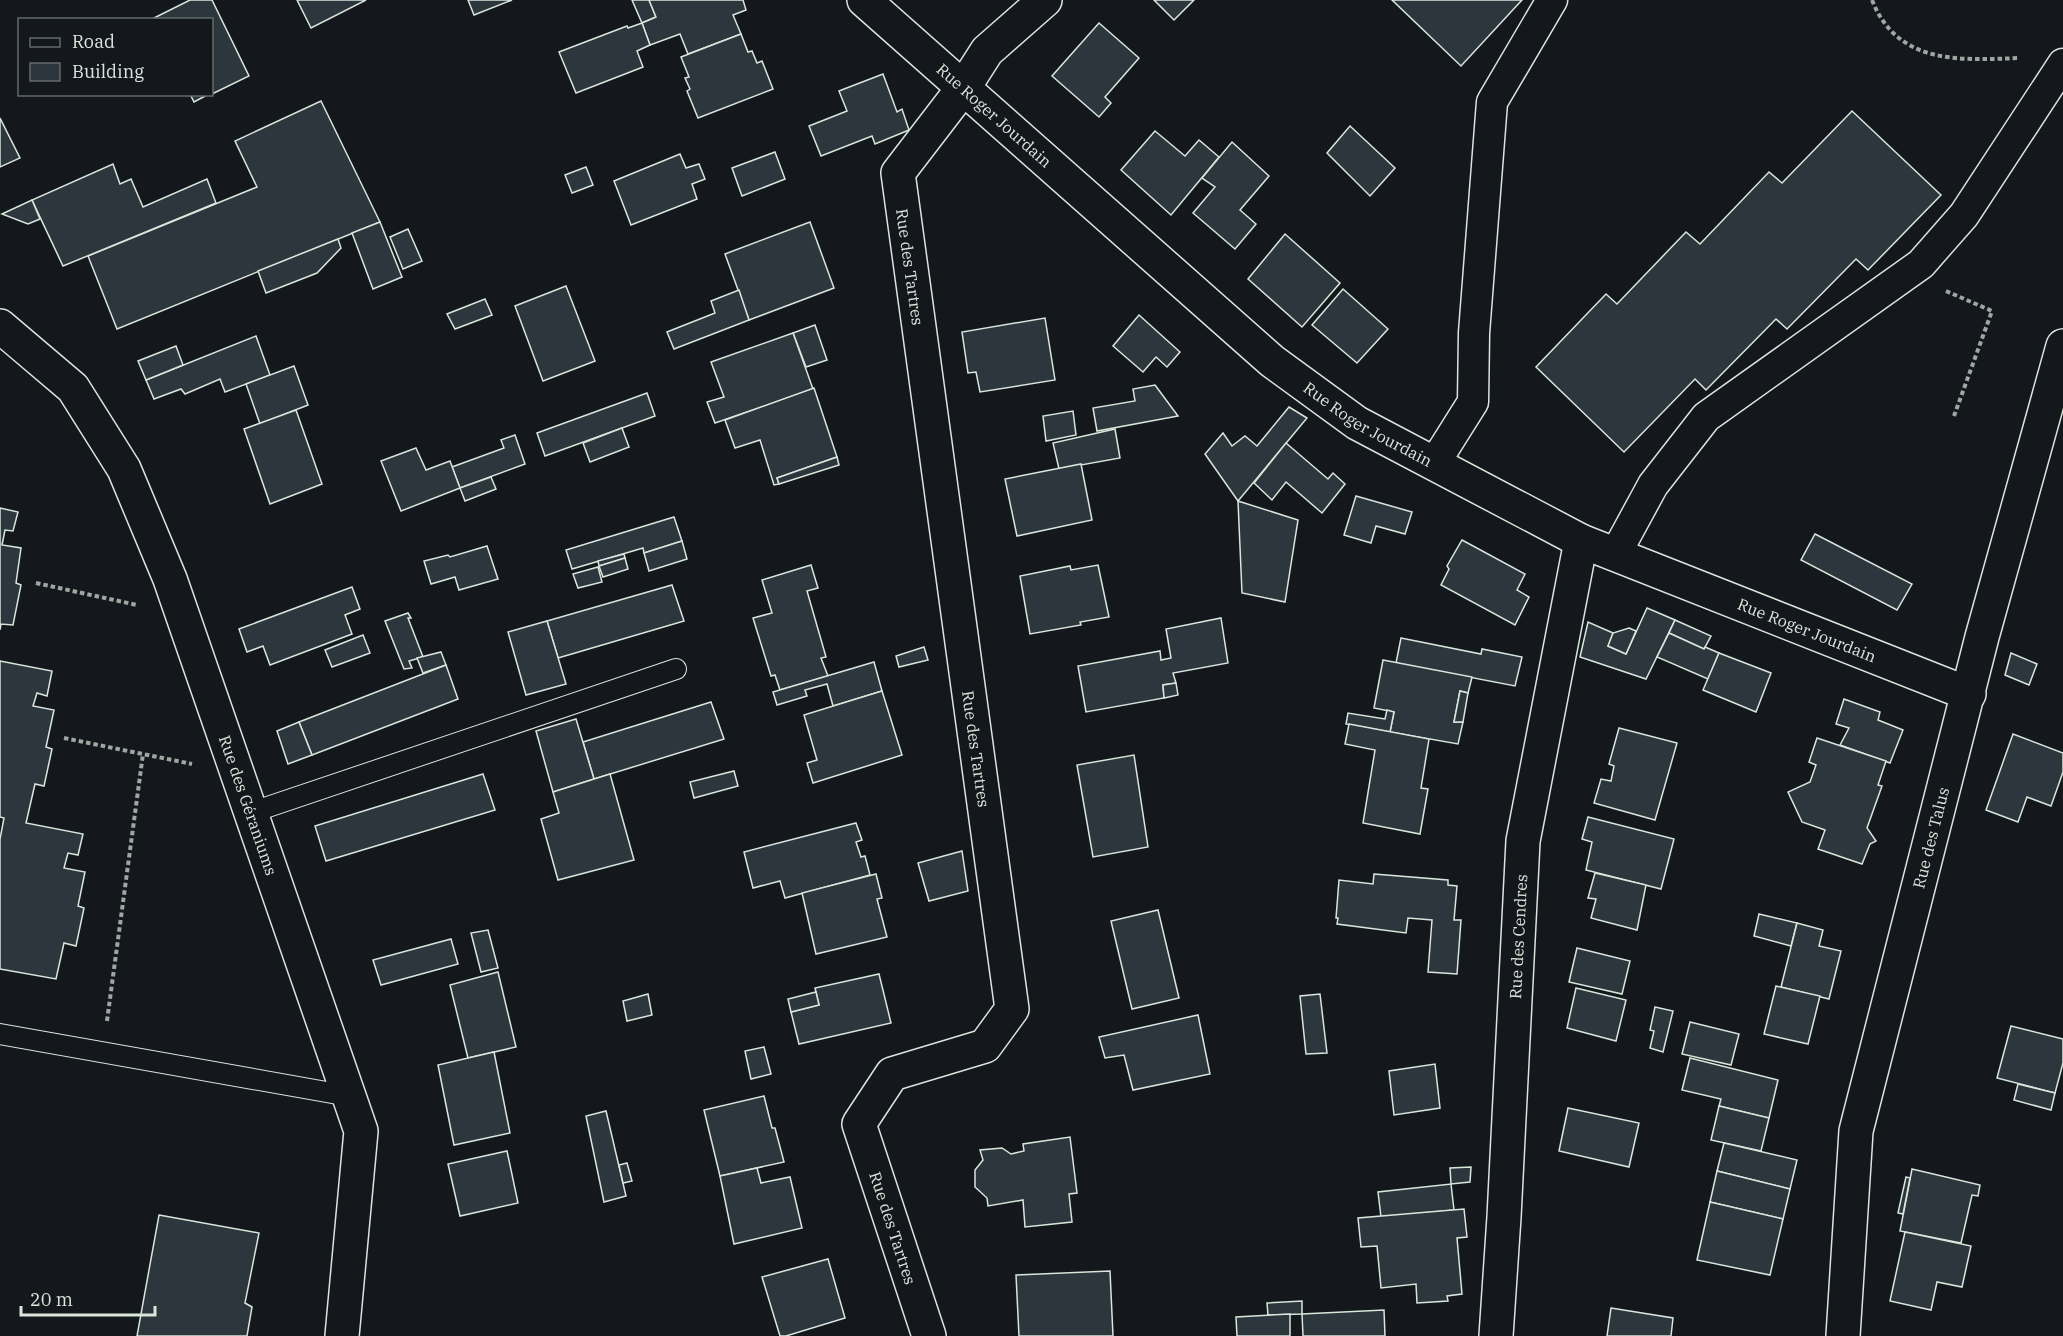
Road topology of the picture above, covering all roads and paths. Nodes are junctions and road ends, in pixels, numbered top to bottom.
1 (864, 0) edge
2 (1045, 0) edge
3 (1552, 0) edge
4 (1872, 0) edge
5 (2030, 58) dead end
6 (2063, 64) edge
7 (964, 87) junction
8 (1907, 274) junction
9 (0, 326) edge
10 (2063, 346) edge
11 (1954, 416) dead end
12 (1434, 464) junction
13 (1581, 541) junction
14 (1615, 555) junction
15 (36, 583) dead end
16 (182, 615) junction
17 (676, 669) dead end
18 (1969, 694) junction
19 (64, 738) dead end
20 (143, 754) junction
21 (237, 773) junction
22 (250, 813) junction
23 (0, 1034) edge
24 (103, 1052) junction
25 (349, 1096) junction
26 (342, 1336) edge
27 (929, 1336) edge
28 (1496, 1336) edge
29 (1843, 1336) edge

1 - 7 street, Rue Roger Jourdain
2 - 7 street
3 - 12 street
4 - 5 path
6 - 8 street
7 - 12 street, Rue Roger Jourdain
7 - 27 street, Rue des Tartres
8 - 11 path
8 - 14 street
9 - 16 street, Rue des Géraniums
10 - 18 street, Rue des Talus
12 - 13 street, Rue Roger Jourdain
13 - 14 street, Rue Roger Jourdain
13 - 28 street, Rue des Cendres
14 - 18 street, Rue Roger Jourdain
15 - 16 path
16 - 21 street, Rue des Géraniums
17 - 22 lane
18 - 29 street, Rue des Talus
19 - 20 path
20 - 21 path
20 - 24 path
21 - 22 street, Rue des Géraniums
22 - 25 street, Rue des Géraniums
23 - 24 lane
24 - 25 lane
25 - 26 street, Rue des Géraniums

